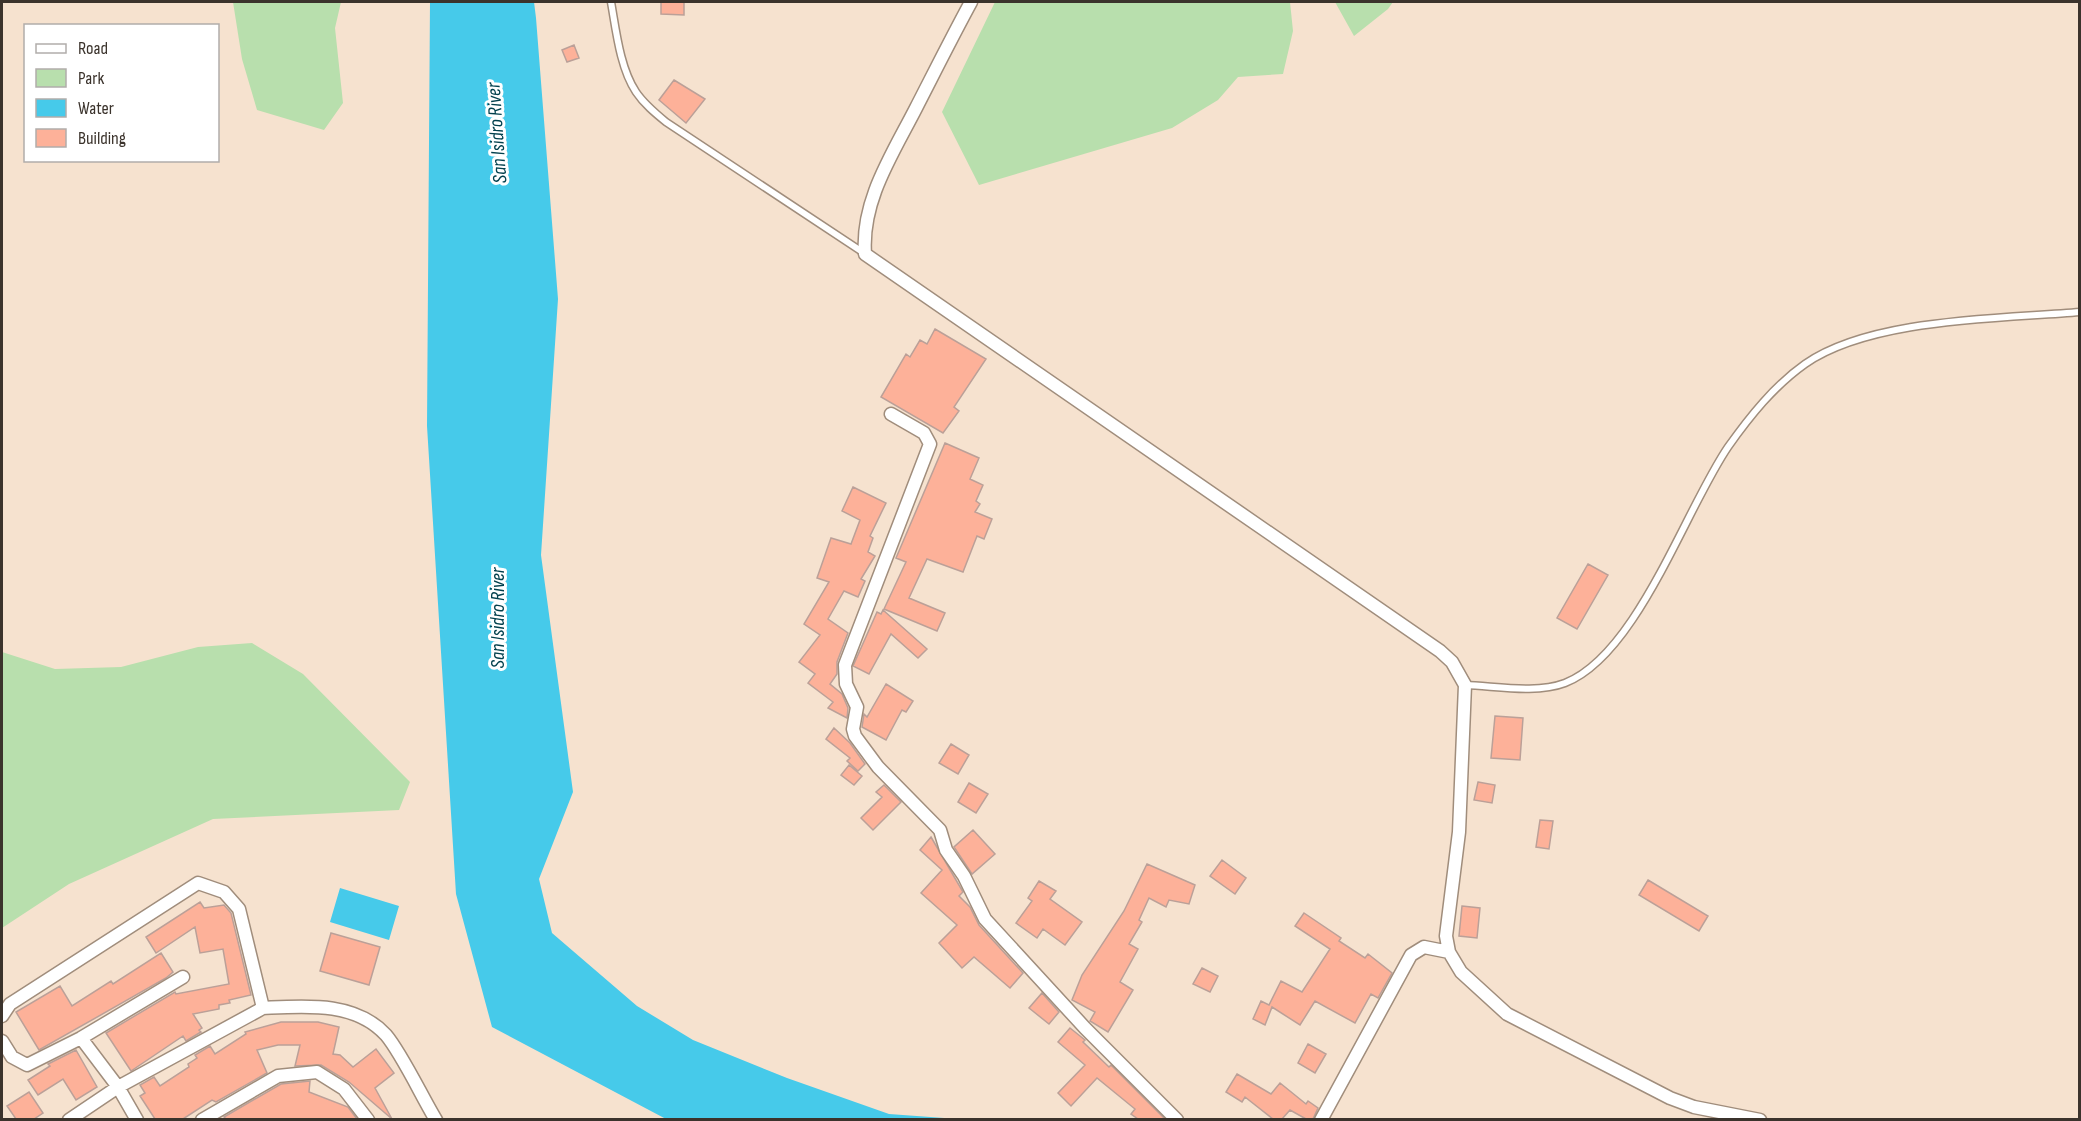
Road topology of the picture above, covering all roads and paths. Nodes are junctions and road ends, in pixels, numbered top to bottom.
1 (611, 2) edge
2 (971, 2) edge
3 (865, 254) junction
4 (2079, 312) edge
5 (891, 414) dead end
6 (1465, 685) junction
7 (1449, 952) junction
8 (183, 977) dead end
9 (263, 1008) junction
10 (2, 1016) edge
11 (81, 1038) junction
12 (2, 1041) edge
13 (118, 1087) junction
14 (210, 1117) edge
15 (69, 1119) edge
16 (137, 1119) edge
17 (368, 1119) edge
18 (436, 1119) edge
19 (1177, 1119) edge
20 (1321, 1119) edge
21 (1760, 1119) edge

1 - 3 lane
2 - 3 street
3 - 6 street
4 - 6 lane
5 - 19 street
6 - 7 street
7 - 20 street
7 - 21 street
8 - 11 street
9 - 10 street
9 - 13 street
9 - 18 street
11 - 12 street
11 - 13 street
13 - 15 street
13 - 16 street
14 - 17 street

